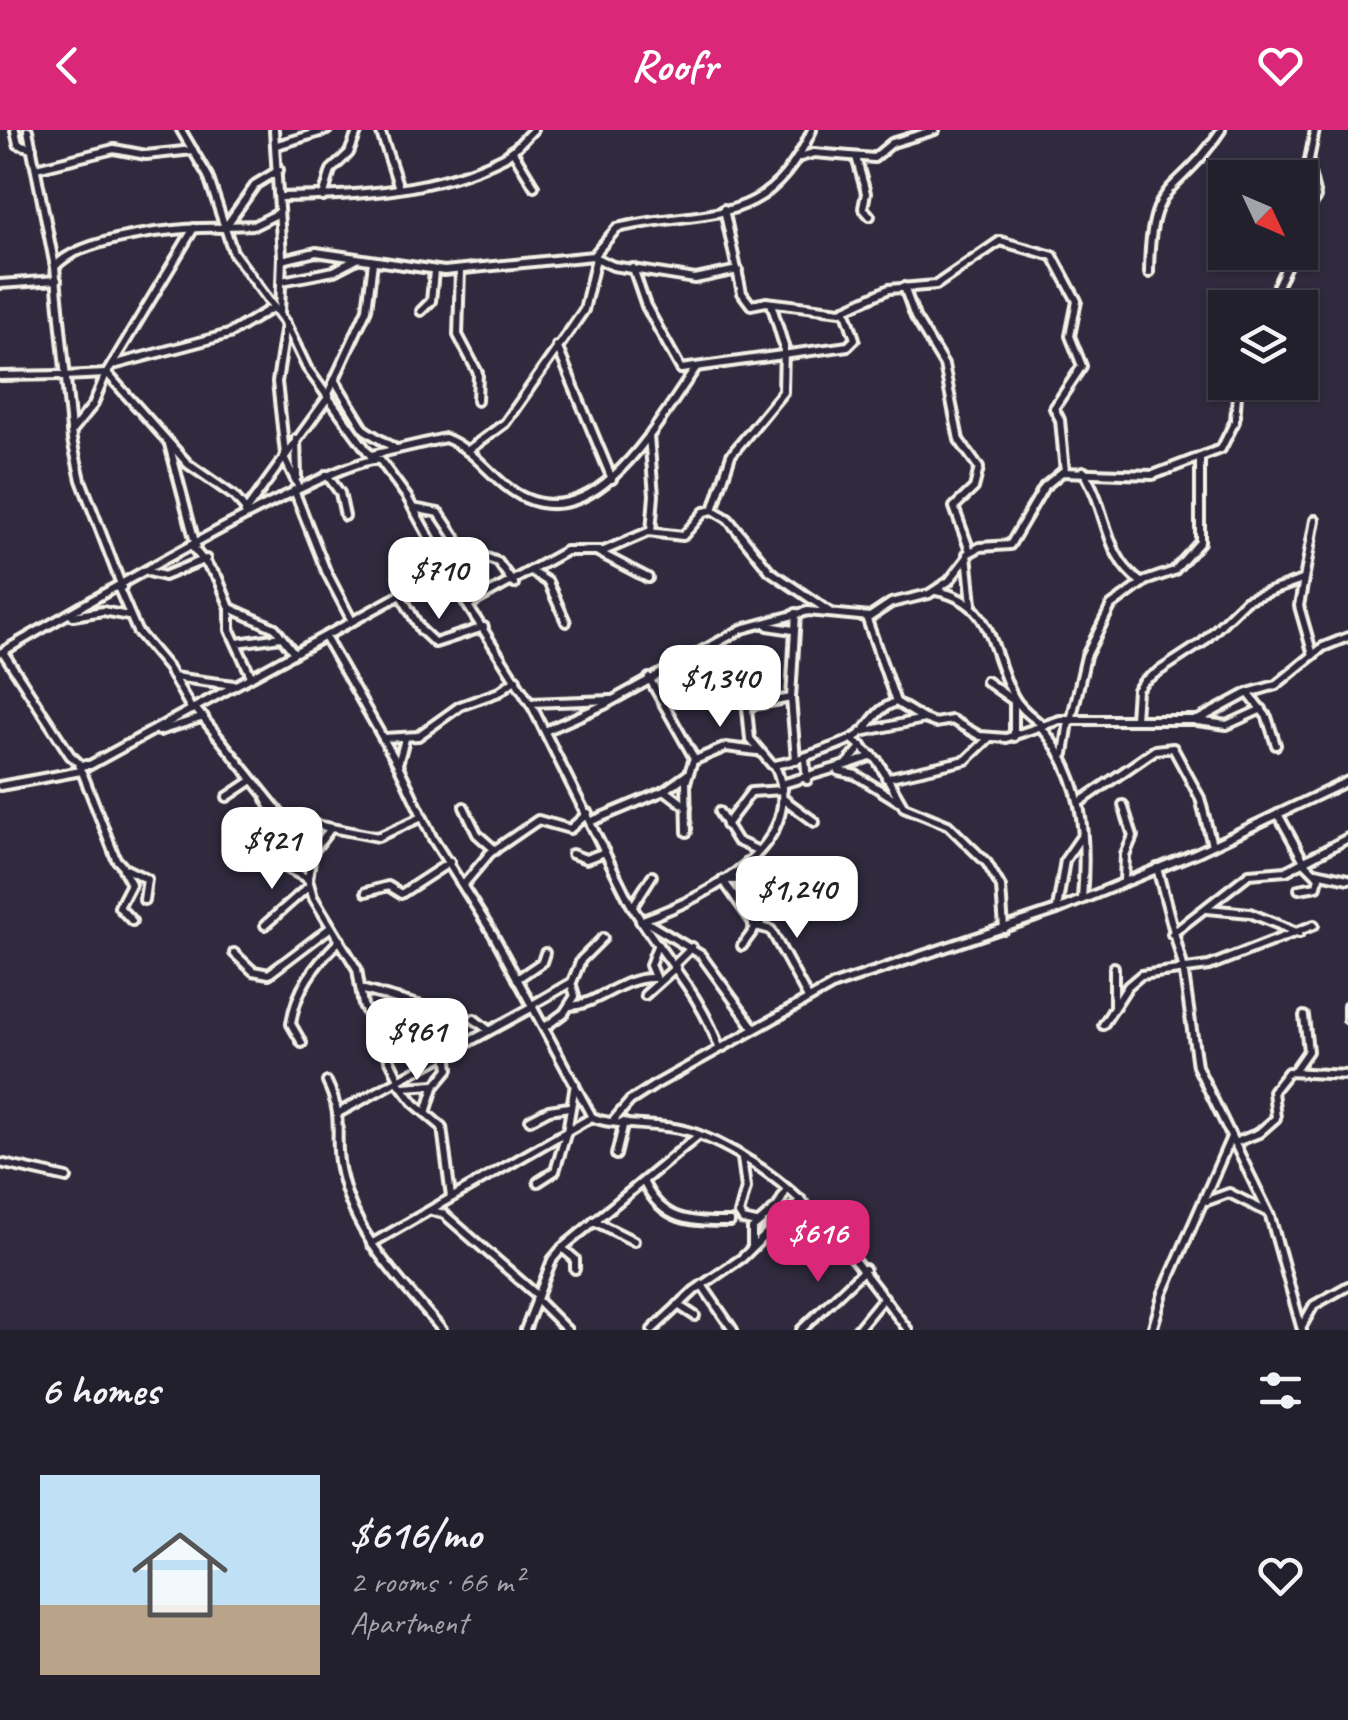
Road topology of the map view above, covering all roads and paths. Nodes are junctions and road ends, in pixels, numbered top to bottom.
1 (16, 130) edge
2 (28, 130) edge
3 (181, 130) edge
4 (274, 130) edge
5 (327, 130) edge
6 (358, 130) edge
7 (380, 130) edge
8 (533, 130) edge
9 (812, 130) edge
10 (935, 130) edge
11 (1221, 130) edge
12 (1315, 130) edge
13 (277, 145) junction
14 (32, 148) junction
15 (193, 150) junction
16 (512, 150) junction
17 (856, 157) junction
18 (798, 158) junction
19 (1309, 160) edge
20 (36, 168) junction
21 (279, 170) junction
22 (534, 186) dead end
23 (399, 188) junction
24 (279, 197) junction
25 (323, 197) junction
26 (724, 210) junction
27 (280, 216) junction
28 (870, 216) dead end
29 (265, 222) junction
30 (224, 227) junction
31 (194, 228) junction
32 (281, 239) junction
33 (602, 245) junction
34 (299, 254) junction
35 (595, 257) junction
36 (358, 258) junction
37 (282, 260) junction
38 (373, 262) junction
39 (607, 263) junction
40 (56, 267) junction
41 (632, 268) junction
42 (434, 270) junction
43 (460, 270) junction
44 (738, 270) junction
45 (1149, 273) dead end
46 (57, 280) junction
47 (282, 281) junction
48 (0, 284) edge
49 (904, 287) junction
50 (771, 303) junction
51 (274, 307) junction
52 (845, 309) junction
53 (421, 310) dead end
54 (280, 316) junction
55 (286, 324) junction
56 (557, 346) junction
57 (784, 354) junction
58 (696, 368) junction
59 (109, 371) junction
60 (63, 375) junction
61 (0, 376) edge
62 (334, 380) junction
63 (328, 395) junction
64 (1235, 400) edge
65 (477, 401) dead end
66 (71, 432) junction
67 (649, 436) junction
68 (296, 438) junction
69 (169, 444) junction
70 (396, 449) junction
71 (466, 451) junction
72 (285, 456) junction
73 (372, 457) junction
74 (1200, 459) junction
75 (1083, 471) junction
76 (1065, 472) junction
77 (327, 475) junction
78 (296, 478) junction
79 (612, 479) junction
80 (297, 489) junction
81 (413, 508) junction
82 (246, 510) junction
83 (714, 510) junction
84 (346, 516) dead end
85 (242, 519) junction
86 (1314, 520) dead end
87 (651, 532) junction
88 (195, 547) junction
89 (597, 552) junction
90 (968, 555) junction
91 (206, 559) junction
92 (446, 570) junction
93 (150, 572) junction
94 (532, 573) junction
95 (648, 578) dead end
96 (1302, 580) junction
97 (1142, 583) junction
98 (514, 584) junction
99 (120, 588) junction
100 (934, 591) junction
101 (400, 594) junction
102 (108, 595) junction
103 (125, 600) junction
104 (972, 604) junction
105 (468, 605) junction
106 (230, 608) junction
107 (796, 613) junction
108 (832, 613) junction
109 (71, 616) junction
110 (130, 616) junction
111 (866, 617) junction
112 (352, 621) junction
113 (566, 622) dead end
114 (762, 625) junction
115 (484, 628) junction
116 (793, 630) junction
117 (282, 637) junction
118 (325, 637) junction
119 (1348, 637) edge
120 (236, 643) junction
121 (712, 646) junction
122 (1, 653) edge
123 (294, 653) junction
124 (1313, 655) junction
125 (251, 676) junction
126 (174, 677) junction
127 (649, 678) junction
128 (516, 680) junction
129 (986, 681) dead end
130 (236, 685) junction
131 (1248, 693) junction
132 (791, 698) junction
133 (1014, 699) junction
134 (612, 700) junction
135 (896, 702) junction
136 (530, 704) junction
137 (748, 706) junction
138 (194, 709) junction
139 (1262, 709) junction
140 (206, 717) junction
141 (1134, 718) junction
142 (924, 719) junction
143 (1192, 720) junction
144 (1070, 721) junction
145 (1041, 726) junction
146 (156, 731) junction
147 (545, 731) junction
148 (861, 732) junction
149 (1014, 737) junction
150 (383, 738) junction
151 (850, 738) junction
152 (990, 738) junction
153 (405, 739) junction
154 (862, 746) junction
155 (1276, 746) dead end
156 (758, 750) junction
157 (1063, 755) junction
158 (873, 756) junction
159 (805, 758) junction
160 (694, 760) junction
161 (796, 760) junction
162 (774, 765) junction
163 (398, 766) junction
164 (846, 766) junction
165 (80, 767) junction
166 (836, 770) junction
167 (689, 774) junction
168 (886, 778) junction
169 (807, 780) junction
170 (251, 781) junction
171 (1348, 781) edge
172 (0, 786) edge
173 (664, 790) junction
174 (783, 791) junction
175 (265, 796) junction
176 (227, 797) dead end
177 (899, 802) junction
178 (1080, 802) junction
179 (1123, 805) dead end
180 (464, 806) dead end
181 (688, 808) junction
182 (719, 812) dead end
183 (588, 813) junction
184 (1278, 814) junction
185 (422, 818) junction
186 (288, 820) junction
187 (592, 821) junction
188 (815, 822) dead end
189 (726, 825) junction
190 (331, 828) junction
191 (687, 832) dead end
192 (284, 833) junction
193 (1082, 836) junction
194 (1348, 838) edge
195 (275, 843) junction
196 (1212, 845) junction
197 (495, 850) junction
198 (758, 850) junction
199 (605, 852) junction
200 (312, 854) junction
201 (572, 854) dead end
202 (258, 856) dead end
203 (450, 862) junction
204 (1305, 863) junction
205 (122, 866) junction
206 (1156, 867) junction
207 (1316, 872) junction
208 (652, 876) dead end
209 (1348, 878) edge
210 (723, 880) junction
211 (1124, 881) junction
212 (308, 883) junction
213 (464, 884) junction
214 (1299, 889) dead end
215 (366, 892) dead end
216 (1082, 899) junction
217 (144, 900) dead end
218 (633, 908) junction
219 (1206, 909) junction
220 (1057, 910) junction
221 (642, 920) junction
222 (132, 922) dead end
223 (1314, 924) dead end
224 (265, 925) dead end
225 (757, 925) junction
226 (332, 927) junction
227 (1004, 930) junction
228 (1299, 933) junction
229 (1172, 934) junction
230 (604, 938) dead end
231 (340, 940) junction
232 (657, 946) junction
233 (742, 946) dead end
234 (692, 947) junction
235 (234, 953) dead end
236 (545, 953) dead end
237 (675, 966) junction
238 (1114, 967) dead end
239 (1183, 969) junction
240 (517, 979) junction
241 (657, 980) junction
242 (571, 983) junction
243 (364, 990) junction
244 (646, 995) dead end
245 (808, 998) junction
246 (532, 1006) junction
247 (570, 1006) junction
248 (1114, 1006) junction
249 (1348, 1006) edge
250 (440, 1012) dead end
251 (1304, 1016) dead end
252 (474, 1018) dead end
253 (1348, 1019) edge
254 (1103, 1025) dead end
255 (545, 1027) junction
256 (754, 1028) junction
257 (488, 1030) junction
258 (302, 1043) dead end
259 (718, 1047) junction
260 (446, 1052) junction
261 (1294, 1072) junction
262 (1348, 1075) edge
263 (327, 1082) dead end
264 (399, 1082) junction
265 (576, 1083) junction
266 (436, 1085) junction
267 (569, 1108) junction
268 (340, 1112) junction
269 (426, 1113) junction
270 (592, 1117) junction
271 (530, 1120) dead end
272 (612, 1122) junction
273 (624, 1122) junction
274 (567, 1132) junction
275 (700, 1135) junction
276 (1233, 1140) junction
277 (616, 1155) dead end
278 (742, 1158) junction
279 (0, 1163) edge
280 (67, 1178) dead end
281 (538, 1182) dead end
282 (644, 1182) junction
283 (787, 1189) junction
284 (451, 1198) junction
285 (801, 1200) junction
286 (1206, 1202) junction
287 (432, 1211) junction
288 (1268, 1212) junction
289 (594, 1221) junction
290 (730, 1222) dead end
291 (756, 1223) junction
292 (634, 1240) dead end
293 (372, 1244) junction
294 (562, 1248) junction
295 (752, 1248) junction
296 (575, 1269) dead end
297 (865, 1269) junction
298 (702, 1285) junction
299 (1348, 1286) edge
300 (884, 1297) junction
301 (537, 1298) junction
302 (678, 1305) junction
303 (695, 1316) dead end
304 (1301, 1329) edge
305 (442, 1330) edge
306 (525, 1330) edge
307 (567, 1330) edge
308 (652, 1330) edge
309 (733, 1330) edge
310 (801, 1330) edge
311 (857, 1330) edge
312 (908, 1330) edge
313 (1152, 1330) edge

1 - 14 street
2 - 14 street
3 - 15 street
4 - 13 street
5 - 13 street
6 - 25 street
7 - 23 street
8 - 16 street
9 - 18 street
10 - 17 street
11 - 45 street
12 - 19 street
13 - 21 street
14 - 20 street
15 - 20 street
15 - 30 street
16 - 22 street
16 - 23 street
17 - 18 street
17 - 28 street
18 - 26 street
20 - 40 street
21 - 24 street
21 - 30 street
23 - 25 street
24 - 25 street
24 - 27 street
26 - 33 street
26 - 44 street
27 - 29 street
27 - 32 street
29 - 30 street
29 - 32 street
30 - 31 street
30 - 51 street
31 - 40 street
31 - 59 street
32 - 34 street
32 - 37 street
33 - 35 street
33 - 39 street
34 - 36 street
34 - 37 street
35 - 39 street
35 - 43 street
35 - 56 street
36 - 38 street
36 - 47 street
37 - 47 street
38 - 42 street
38 - 62 street
39 - 41 street
40 - 46 street
41 - 44 street
41 - 58 street
42 - 43 street
42 - 53 street
43 - 65 street
44 - 50 street
46 - 48 street
46 - 60 street
47 - 54 street
49 - 52 street
49 - 76 street
49 - 90 street
50 - 52 street
50 - 57 street
51 - 54 street
51 - 59 street
52 - 57 street
54 - 55 street
55 - 63 street
55 - 72 street
56 - 71 street
56 - 79 street
57 - 58 street
57 - 83 street
58 - 67 street
59 - 60 street
59 - 66 street
59 - 69 street
60 - 61 street
60 - 66 street
62 - 63 street
62 - 70 street
63 - 68 street
63 - 73 street
64 - 74 street
66 - 99 street
67 - 79 street
67 - 87 street
68 - 72 street
68 - 78 street
69 - 82 street
69 - 88 street
70 - 71 street
70 - 73 street
71 - 79 street
72 - 78 street
72 - 82 street
73 - 77 street
73 - 81 street
74 - 75 street
74 - 97 street
75 - 76 street
75 - 97 street
76 - 90 street
77 - 80 street
77 - 84 street
78 - 80 street
80 - 85 street
80 - 112 street
81 - 92 street
81 - 98 street
82 - 85 street
83 - 87 street
83 - 108 street
85 - 88 street
86 - 96 street
87 - 89 street
88 - 91 street
88 - 93 street
89 - 94 street
89 - 95 street
90 - 100 street
90 - 104 street
91 - 93 street
91 - 106 street
92 - 101 street
92 - 105 street
93 - 99 street
94 - 98 street
94 - 113 street
96 - 124 street
96 - 141 street
97 - 144 street
98 - 105 street
99 - 102 street
99 - 103 street
100 - 104 street
100 - 111 street
101 - 112 street
101 - 115 street
102 - 103 street
102 - 109 street
103 - 110 street
104 - 133 street
105 - 115 street
106 - 117 street
106 - 120 street
107 - 108 street
107 - 114 street
107 - 116 street
108 - 111 street
109 - 110 street
109 - 122 street
110 - 126 street
111 - 135 street
112 - 118 street
114 - 116 street
114 - 121 street
115 - 128 street
116 - 132 street
117 - 120 street
117 - 123 street
118 - 123 street
118 - 150 street
119 - 124 street
120 - 125 street
121 - 127 street
121 - 137 street
122 - 165 street
123 - 125 street
124 - 131 street
125 - 130 street
126 - 130 street
126 - 138 street
127 - 134 street
127 - 160 street
128 - 136 street
128 - 153 street
129 - 133 street
130 - 138 street
131 - 139 street
131 - 143 street
132 - 137 street
132 - 161 street
133 - 145 street
133 - 149 street
134 - 136 street
134 - 147 street
135 - 142 street
135 - 148 street
136 - 147 street
137 - 156 street
138 - 140 street
138 - 146 street
139 - 143 street
139 - 155 street
140 - 146 street
140 - 170 street
141 - 143 street
141 - 144 street
142 - 148 street
142 - 152 street
144 - 145 street
144 - 157 street
145 - 149 street
145 - 157 street
146 - 165 street
147 - 183 street
148 - 151 street
149 - 152 street
150 - 153 street
150 - 163 street
151 - 154 street
151 - 159 street
152 - 168 street
153 - 163 street
154 - 158 street
154 - 164 street
156 - 160 street
156 - 162 street
157 - 178 street
158 - 164 street
158 - 168 street
159 - 161 street
159 - 169 street
160 - 167 street
161 - 162 street
162 - 174 street
163 - 185 street
164 - 166 street
165 - 172 street
165 - 205 street
166 - 169 street
166 - 177 street
167 - 173 street
167 - 181 street
168 - 177 street
169 - 174 street
170 - 175 street
170 - 176 street
171 - 184 street
173 - 181 street
173 - 187 street
174 - 188 street
174 - 189 street
174 - 198 street
175 - 186 street
175 - 192 street
177 - 227 street
178 - 193 street
178 - 196 street
179 - 211 street
180 - 197 street
181 - 191 street
182 - 189 street
183 - 187 street
183 - 197 street
184 - 196 street
184 - 204 street
185 - 190 street
185 - 203 street
186 - 190 street
186 - 192 street
186 - 200 street
187 - 199 street
189 - 198 street
190 - 200 street
192 - 195 street
193 - 216 street
193 - 220 street
194 - 204 street
195 - 202 street
195 - 212 street
196 - 206 street
197 - 213 street
198 - 210 street
199 - 201 street
199 - 218 street
200 - 212 street
203 - 213 street
203 - 215 street
204 - 207 street
204 - 219 street
205 - 217 street
205 - 222 street
206 - 211 street
206 - 229 street
207 - 209 street
207 - 214 street
208 - 218 street
210 - 221 street
210 - 225 street
210 - 225 street
211 - 216 street
212 - 224 street
212 - 226 street
213 - 240 street
216 - 220 street
218 - 221 street
219 - 228 street
219 - 229 street
220 - 227 street
221 - 232 street
221 - 234 street
223 - 228 street
225 - 233 street
225 - 245 street
226 - 231 street
226 - 235 street
227 - 245 street
228 - 239 street
229 - 239 street
230 - 242 street
231 - 243 street
231 - 258 street
232 - 237 street
232 - 241 street
234 - 237 street
234 - 256 street
236 - 240 street
237 - 241 street
237 - 259 street
238 - 248 street
239 - 248 street
239 - 276 street
240 - 246 street
241 - 244 street
241 - 247 street
242 - 246 street
242 - 247 street
243 - 250 street
243 - 264 street
245 - 256 street
246 - 255 street
246 - 257 street
247 - 255 street
248 - 254 street
249 - 253 street
251 - 261 street
252 - 257 street
255 - 265 street
256 - 259 street
257 - 260 street
259 - 272 street
260 - 264 street
260 - 266 street
261 - 262 street
261 - 276 street
263 - 268 street
264 - 266 street
264 - 268 street
264 - 269 street
265 - 267 street
265 - 270 street
266 - 269 street
267 - 271 street
267 - 274 street
268 - 293 street
269 - 284 street
270 - 272 street
270 - 274 street
272 - 273 street
273 - 275 street
273 - 277 street
274 - 281 street
274 - 284 street
275 - 278 street
275 - 282 street
276 - 286 street
276 - 288 street
278 - 283 street
278 - 291 street
279 - 280 street
282 - 289 street
282 - 290 street
283 - 285 street
283 - 291 street
284 - 287 street
285 - 295 street
285 - 297 street
286 - 288 street
286 - 313 street
287 - 293 street
287 - 301 street
288 - 304 street
289 - 292 street
289 - 294 street
291 - 295 street
293 - 305 street
294 - 296 street
294 - 301 street
295 - 298 street
297 - 300 street
297 - 310 street
298 - 302 street
298 - 309 street
299 - 304 street
300 - 311 street
300 - 312 street
301 - 306 street
301 - 307 street
302 - 303 street
302 - 308 street

